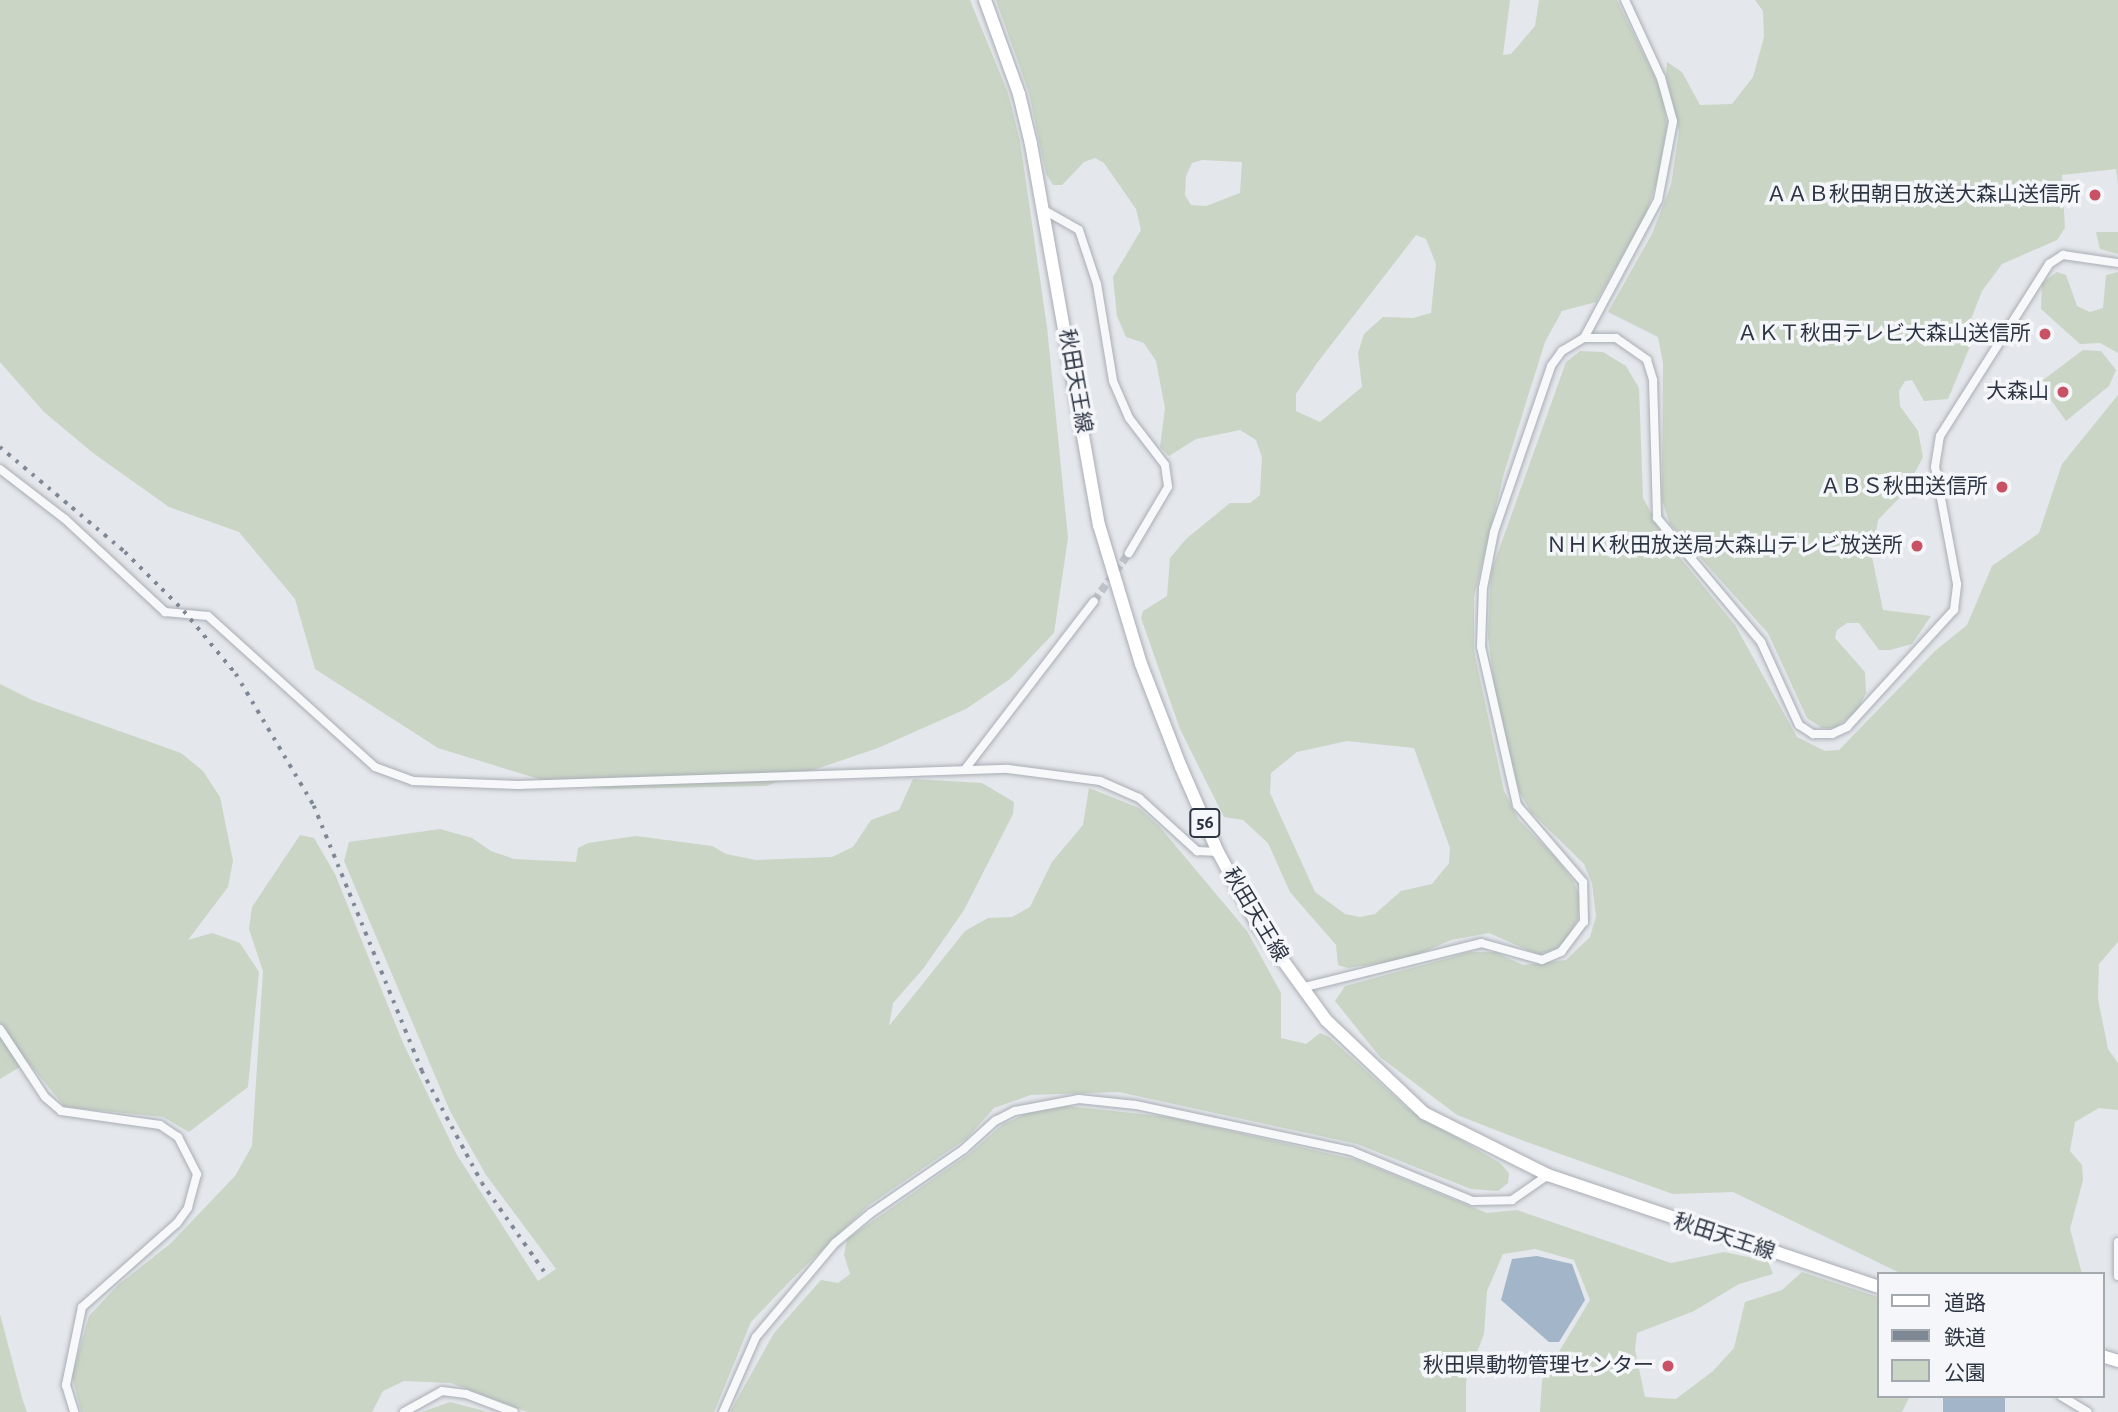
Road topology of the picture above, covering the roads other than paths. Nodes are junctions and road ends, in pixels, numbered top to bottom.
1 (985, 0) edge
2 (1625, 0) edge
3 (1044, 211) junction
4 (2118, 262) edge
5 (1584, 338) junction
6 (0, 469) edge
7 (1129, 553) tunnel mouth
8 (1094, 601) tunnel mouth
9 (966, 768) junction
10 (1217, 852) junction
11 (1301, 988) junction
12 (0, 1029) edge
13 (1548, 1175) junction
14 (2118, 1242) edge
15 (2118, 1276) edge
16 (1876, 1286) edge
17 (2064, 1398) edge
18 (74, 1412) edge
19 (404, 1412) edge
20 (514, 1412) edge
21 (723, 1412) edge
22 (2088, 1412) edge

1 - 3 main road, 秋田天王線 / 56
2 - 5 street
3 - 7 street
3 - 10 main road, 秋田天王線 / 56
4 - 5 street
5 - 11 street
6 - 9 street
8 - 9 street
9 - 10 street
10 - 11 main road, 秋田天王線 / 56
11 - 13 main road, 秋田天王線 / 56
12 - 18 street
13 - 16 main road, 秋田天王線 / 56
13 - 21 street
14 - 15 street
17 - 22 street
19 - 20 street

